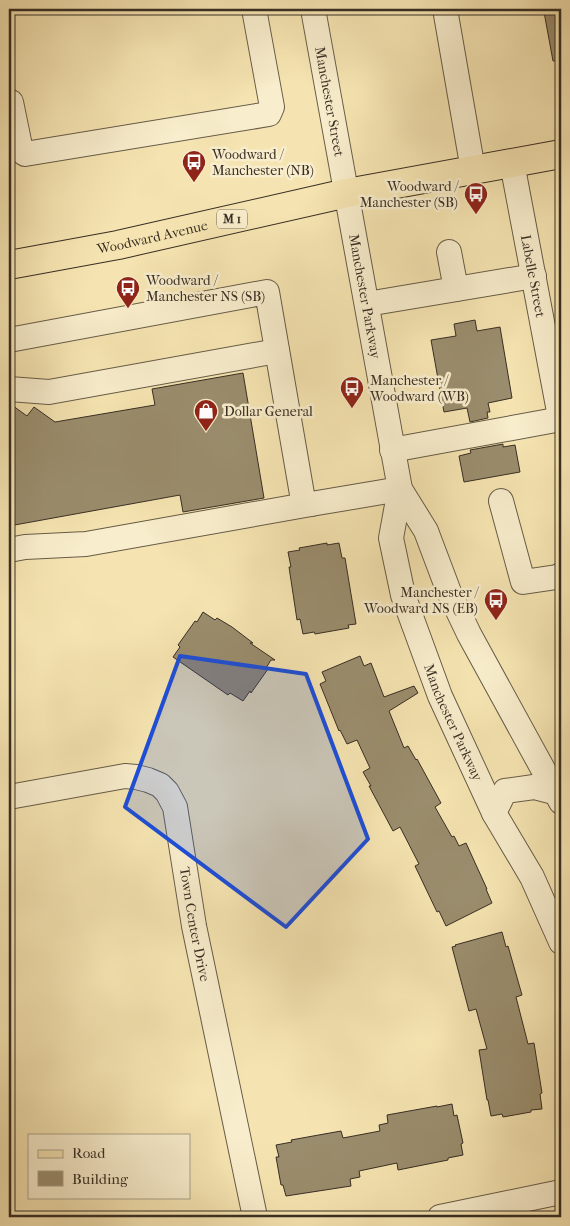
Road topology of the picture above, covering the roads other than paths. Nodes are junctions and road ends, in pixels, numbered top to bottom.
1 (254, 9) edge
2 (313, 9) edge
3 (445, 9) edge
4 (9, 98) edge
5 (561, 154) edge
6 (512, 163) junction
7 (473, 170) junction
8 (347, 193) junction
9 (450, 252) dead end
10 (9, 265) edge
11 (534, 276) junction
12 (456, 289) junction
13 (367, 304) junction
14 (9, 340) edge
15 (277, 351) junction
16 (557, 375) edge
17 (9, 389) edge
18 (561, 420) edge
19 (392, 450) junction
20 (400, 489) junction
21 (501, 501) dead end
22 (311, 504) junction
23 (9, 550) edge
24 (561, 575) edge
25 (9, 797) edge
26 (559, 798) edge
27 (494, 813) junction
28 (561, 942) edge
29 (561, 1192) edge
30 (255, 1217) edge
31 (440, 1217) edge

1 - 4 street
2 - 8 street, Manchester Street
3 - 7 street
5 - 6 main road, Woodward Avenue / M 1
6 - 7 main road, Woodward Avenue / M 1
6 - 11 street, Labelle Street
7 - 8 main road, Woodward Avenue / M 1
8 - 10 main road, Woodward Avenue / M 1
8 - 13 street, Manchester Parkway
9 - 12 street
11 - 12 street
11 - 16 street, Labelle Street
12 - 13 street
13 - 19 street, Manchester Parkway
14 - 15 street
15 - 17 street
15 - 22 street
16 - 18 street, Labelle Street
18 - 19 street
19 - 20 street, Manchester Parkway
20 - 22 street
20 - 26 street, Manchester Parkway
20 - 27 street, Manchester Parkway
21 - 24 street
22 - 23 street
25 - 30 street, Town Center Drive
26 - 27 street
27 - 28 street, Manchester Parkway
29 - 31 street

